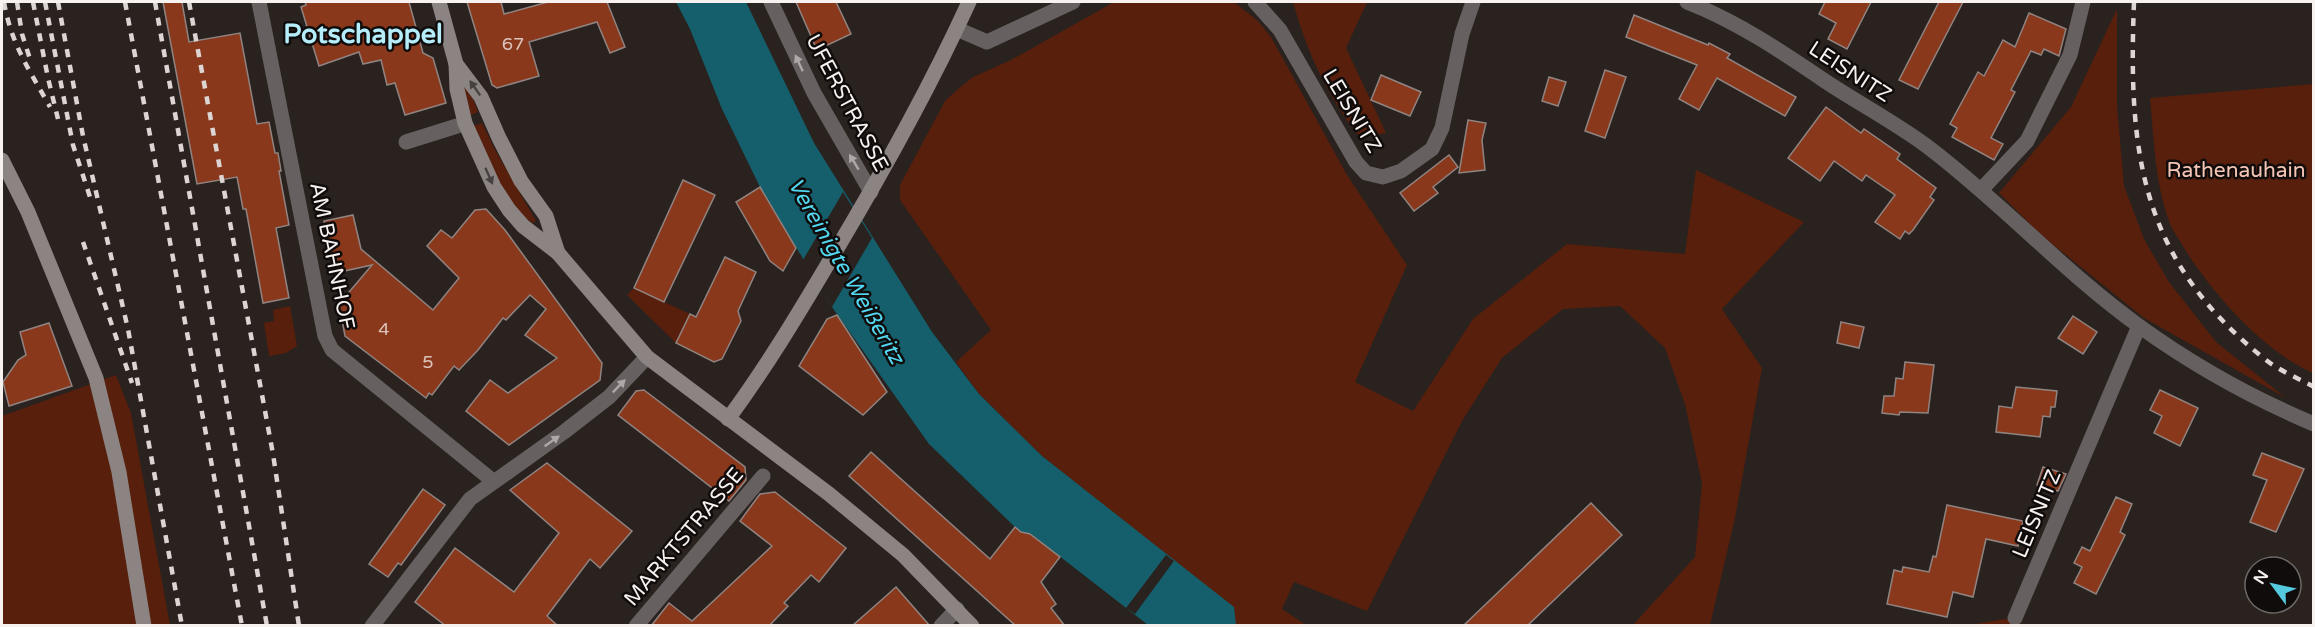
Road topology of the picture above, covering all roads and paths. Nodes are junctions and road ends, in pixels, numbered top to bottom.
1 (259, 2) edge
2 (439, 2) edge
3 (771, 2) edge
4 (969, 2) edge
5 (1073, 2) edge
6 (1255, 2) edge
7 (1473, 2) edge
8 (1687, 2) edge
9 (2083, 2) edge
10 (957, 29) junction
11 (456, 64) junction
12 (457, 126) dead end
13 (406, 142) dead end
14 (2, 160) edge
15 (1981, 190) junction
16 (871, 192) junction
17 (558, 253) junction
18 (2139, 326) junction
19 (648, 357) junction
20 (728, 419) junction
21 (2313, 424) edge
22 (763, 476) dead end
23 (494, 481) junction
24 (957, 609) junction
25 (2015, 618) dead end
26 (144, 626) edge
27 (372, 626) edge
28 (636, 626) edge
29 (940, 626) edge
30 (972, 626) edge

1 - 23 street, AM BAHNHOF
2 - 11 street
16 -> 3 street, UFERSTRASSE
4 - 10 street
5 - 10 street
6 - 7 street, LEISNITZ
8 - 15 street, LEISNITZ
9 - 15 street
10 - 16 street
17 -> 11 street
11 -> 17 street
12 - 13 street
14 - 26 street
15 - 18 street, LEISNITZ
16 - 20 street
17 - 19 street
18 - 21 street, LEISNITZ
18 - 25 street, LEISNITZ
19 - 20 street
23 -> 19 street
20 - 24 street
22 - 28 street, MARKTSTRASSE
23 - 27 street
24 - 29 street
24 - 30 street

